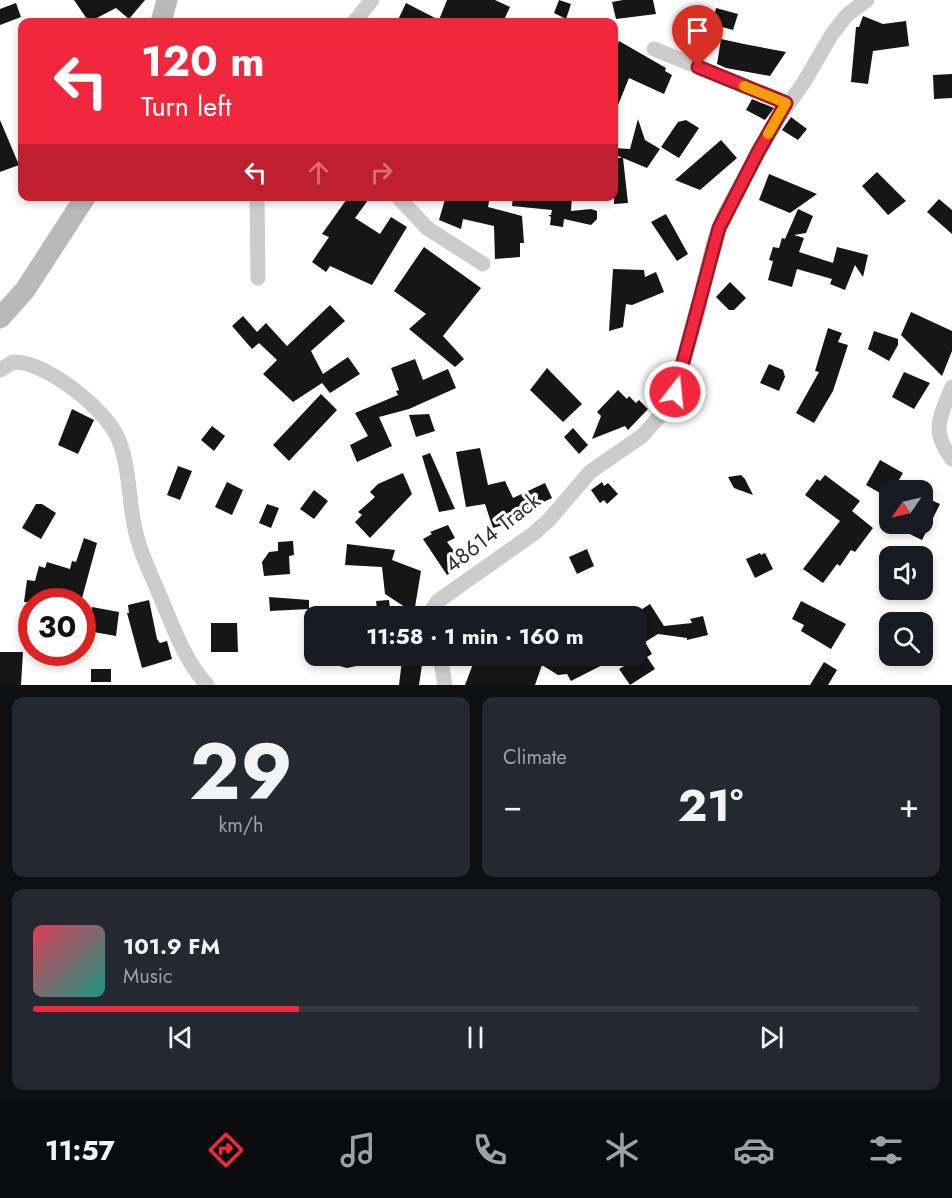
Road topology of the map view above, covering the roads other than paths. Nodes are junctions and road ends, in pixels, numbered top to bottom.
1 (166, 0) edge
2 (372, 0) edge
3 (867, 0) edge
4 (162, 18) edge
5 (357, 18) edge
6 (654, 49) dead end
7 (786, 103) junction
8 (83, 201) edge
9 (257, 201) edge
10 (402, 201) edge
11 (483, 264) dead end
12 (258, 278) dead end
13 (0, 318) edge
14 (0, 370) edge
15 (952, 387) edge
16 (952, 459) edge
17 (435, 606) edge
18 (442, 666) edge
19 (207, 685) edge
20 (445, 685) edge

1 - 4 street
2 - 5 street
3 - 7 street, 48614 Track
6 - 7 street
7 - 17 street, 48614 Track
8 - 13 street
9 - 12 street
10 - 11 street
14 - 19 street
15 - 16 street
18 - 20 street

